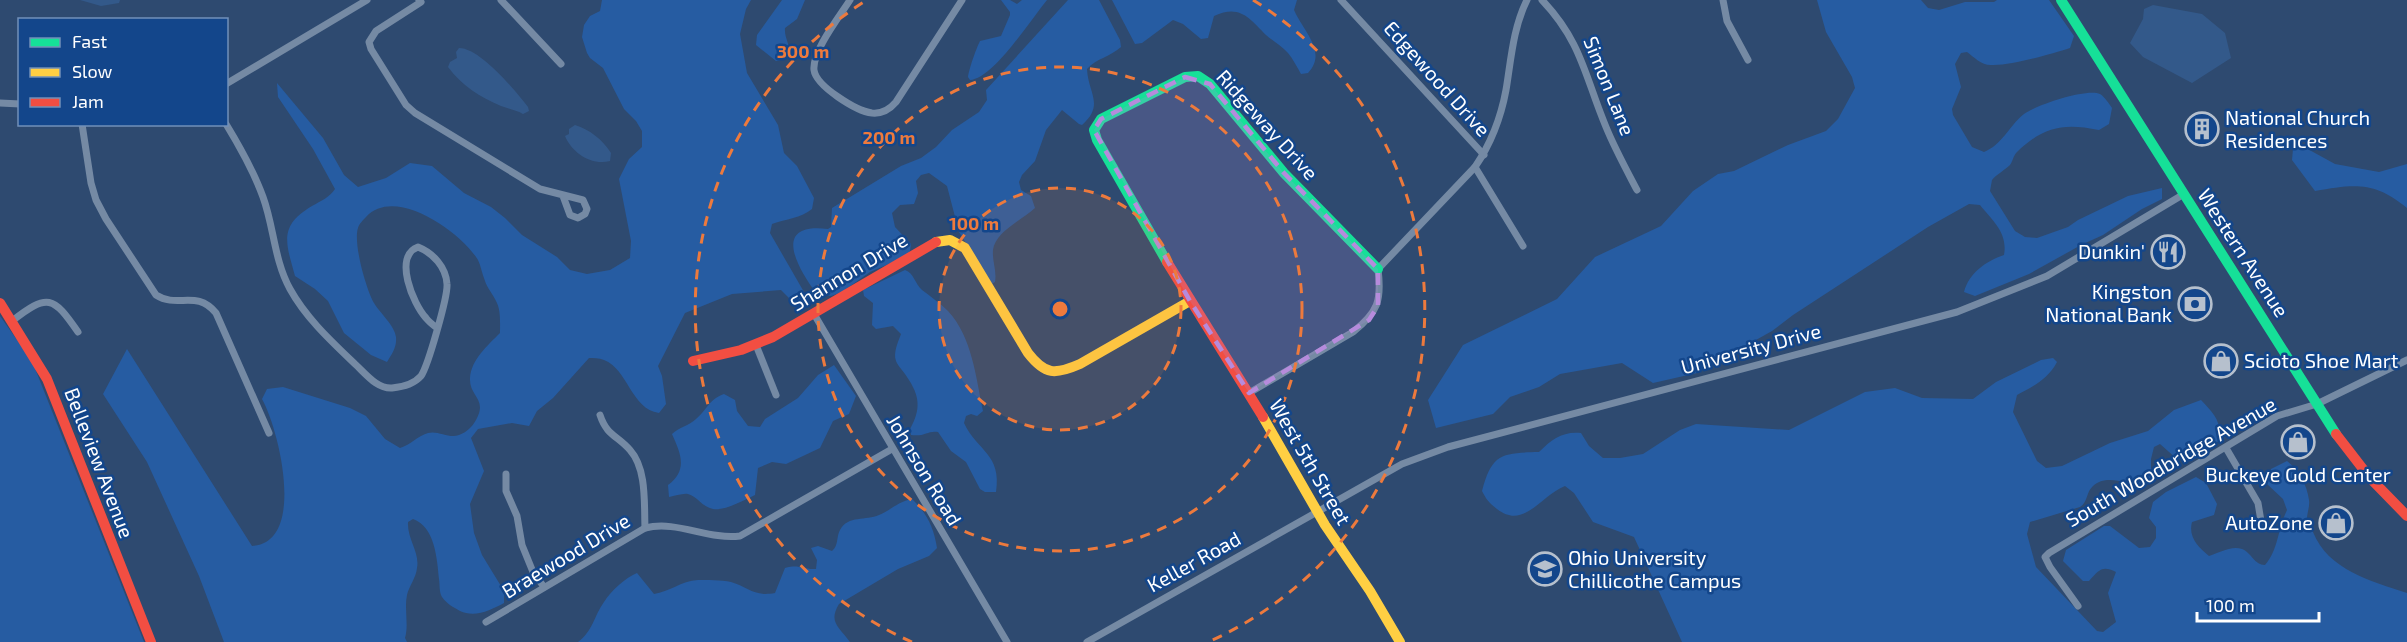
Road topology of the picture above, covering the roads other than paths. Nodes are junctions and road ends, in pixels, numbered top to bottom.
1 (367, 0) edge
2 (501, 0) edge
3 (850, 0) edge
4 (962, 0) edge
5 (1341, 0) edge
6 (1527, 0) edge
7 (1542, 0) edge
8 (1723, 0) edge
9 (2061, 0) edge
10 (421, 1) edge
11 (1748, 60) dead end
12 (561, 64) dead end
13 (228, 83) edge
14 (0, 103) edge
15 (18, 104) edge
16 (82, 126) edge
17 (227, 126) edge
18 (1484, 155) junction
19 (1475, 167) junction
20 (1637, 190) dead end
21 (2184, 194) junction
22 (563, 196) dead end
23 (1522, 246) dead end
24 (1378, 269) junction
25 (1190, 301) junction
26 (0, 303) edge
27 (814, 314) junction
28 (12, 321) junction
29 (437, 328) junction
30 (78, 332) dead end
31 (756, 345) junction
32 (2407, 360) edge
33 (693, 361) dead end
34 (1249, 393) junction
35 (776, 395) dead end
36 (2317, 404) junction
37 (600, 415) dead end
38 (269, 433) dead end
39 (2226, 448) junction
40 (892, 449) junction
41 (506, 474) dead end
42 (1318, 513) junction
43 (2407, 516) edge
44 (2260, 521) dead end
45 (645, 528) junction
46 (544, 587) junction
47 (2078, 606) dead end
48 (486, 622) dead end
49 (151, 642) edge
50 (1007, 642) edge
51 (1087, 642) edge
52 (1400, 642) edge

1 - 13 street
2 - 12 street
3 - 4 street
5 - 18 street, Edgewood Drive
6 - 18 street
7 - 20 street, Simon Lane
8 - 11 street
9 - 21 street, Western Avenue
10 - 22 street
14 - 15 street
16 - 38 street
17 - 29 street
18 - 19 street
19 - 23 street
19 - 24 street
21 - 36 street, Western Avenue
21 - 42 street, University Drive
24 - 25 street, Ridgeway Drive
24 - 34 street
25 - 27 street, Shannon Drive
25 - 34 street, West 5th Street
26 - 28 street, Belleview Avenue
27 - 31 street, Shannon Drive
27 - 40 street, Johnson Road
28 - 30 street
28 - 49 street, Belleview Avenue
29 - 29 street
31 - 33 street, Shannon Drive
31 - 35 street
32 - 36 street, South Woodbridge Avenue
34 - 42 street, West 5th Street
36 - 39 street, South Woodbridge Avenue
36 - 43 street, Western Avenue
37 - 45 street
39 - 44 street
39 - 47 street, South Woodbridge Avenue
40 - 45 street, Braewood Drive
40 - 50 street, Johnson Road
41 - 46 street
42 - 51 street, Keller Road
42 - 52 street, West 5th Street
45 - 46 street, Braewood Drive
46 - 48 street, Braewood Drive

